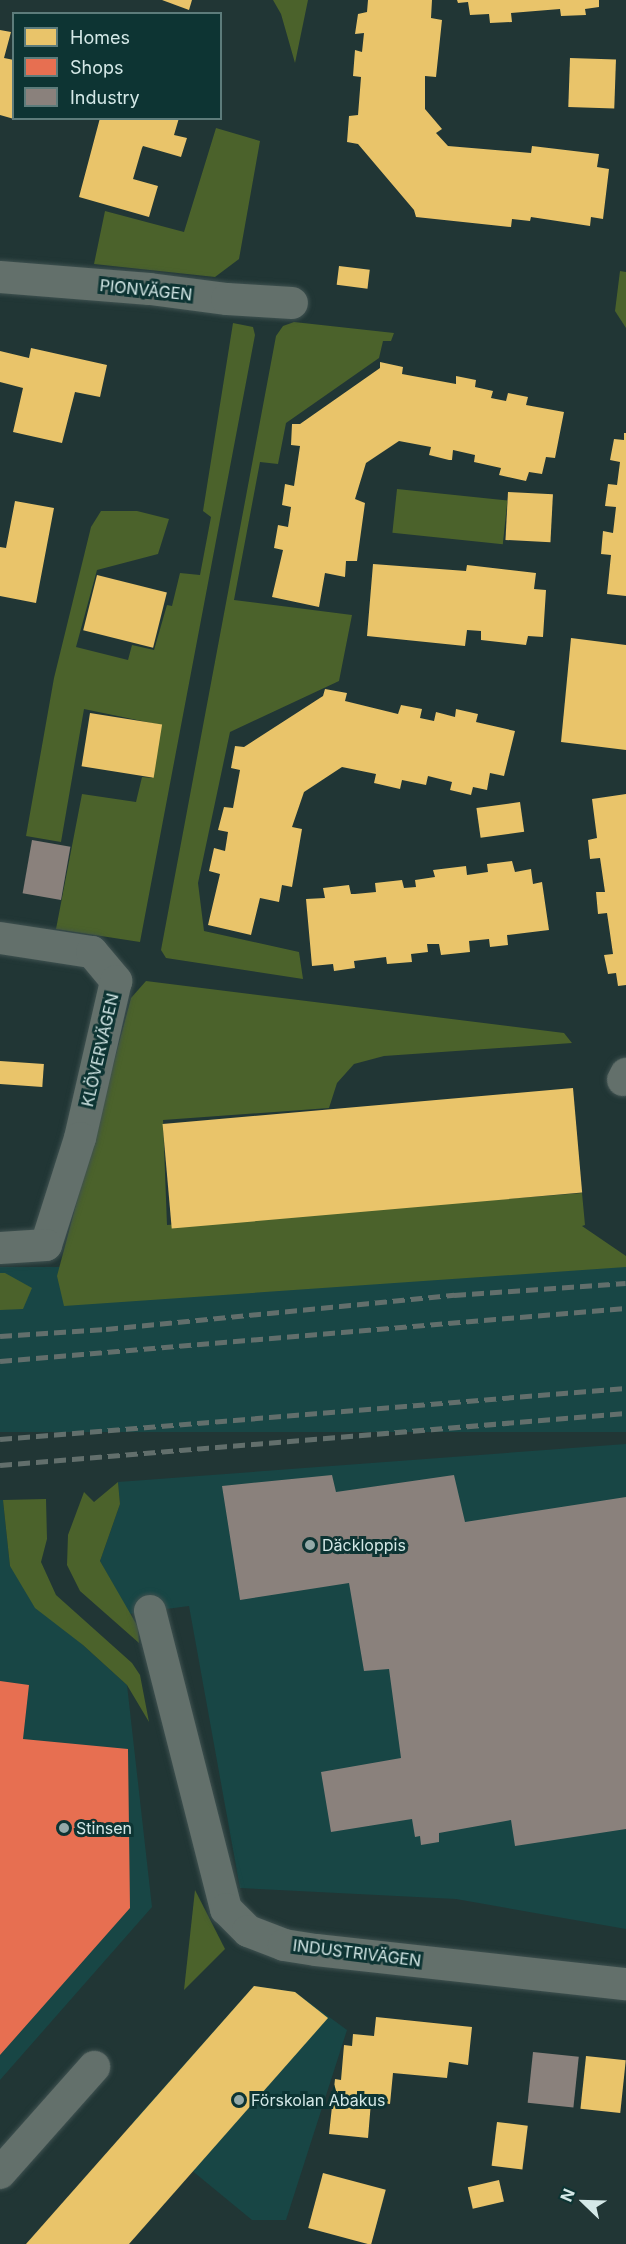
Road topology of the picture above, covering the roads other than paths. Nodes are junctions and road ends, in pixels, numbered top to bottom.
1 (0, 277) edge
2 (292, 303) dead end
3 (0, 938) edge
4 (0, 1248) edge
5 (150, 1611) dead end
6 (626, 1984) edge
7 (94, 2067) dead end
8 (0, 2173) edge

1 - 2 street, PIONVÄGEN
3 - 4 street, KLÖVERVÄGEN
5 - 6 street, INDUSTRIVÄGEN
7 - 8 street

